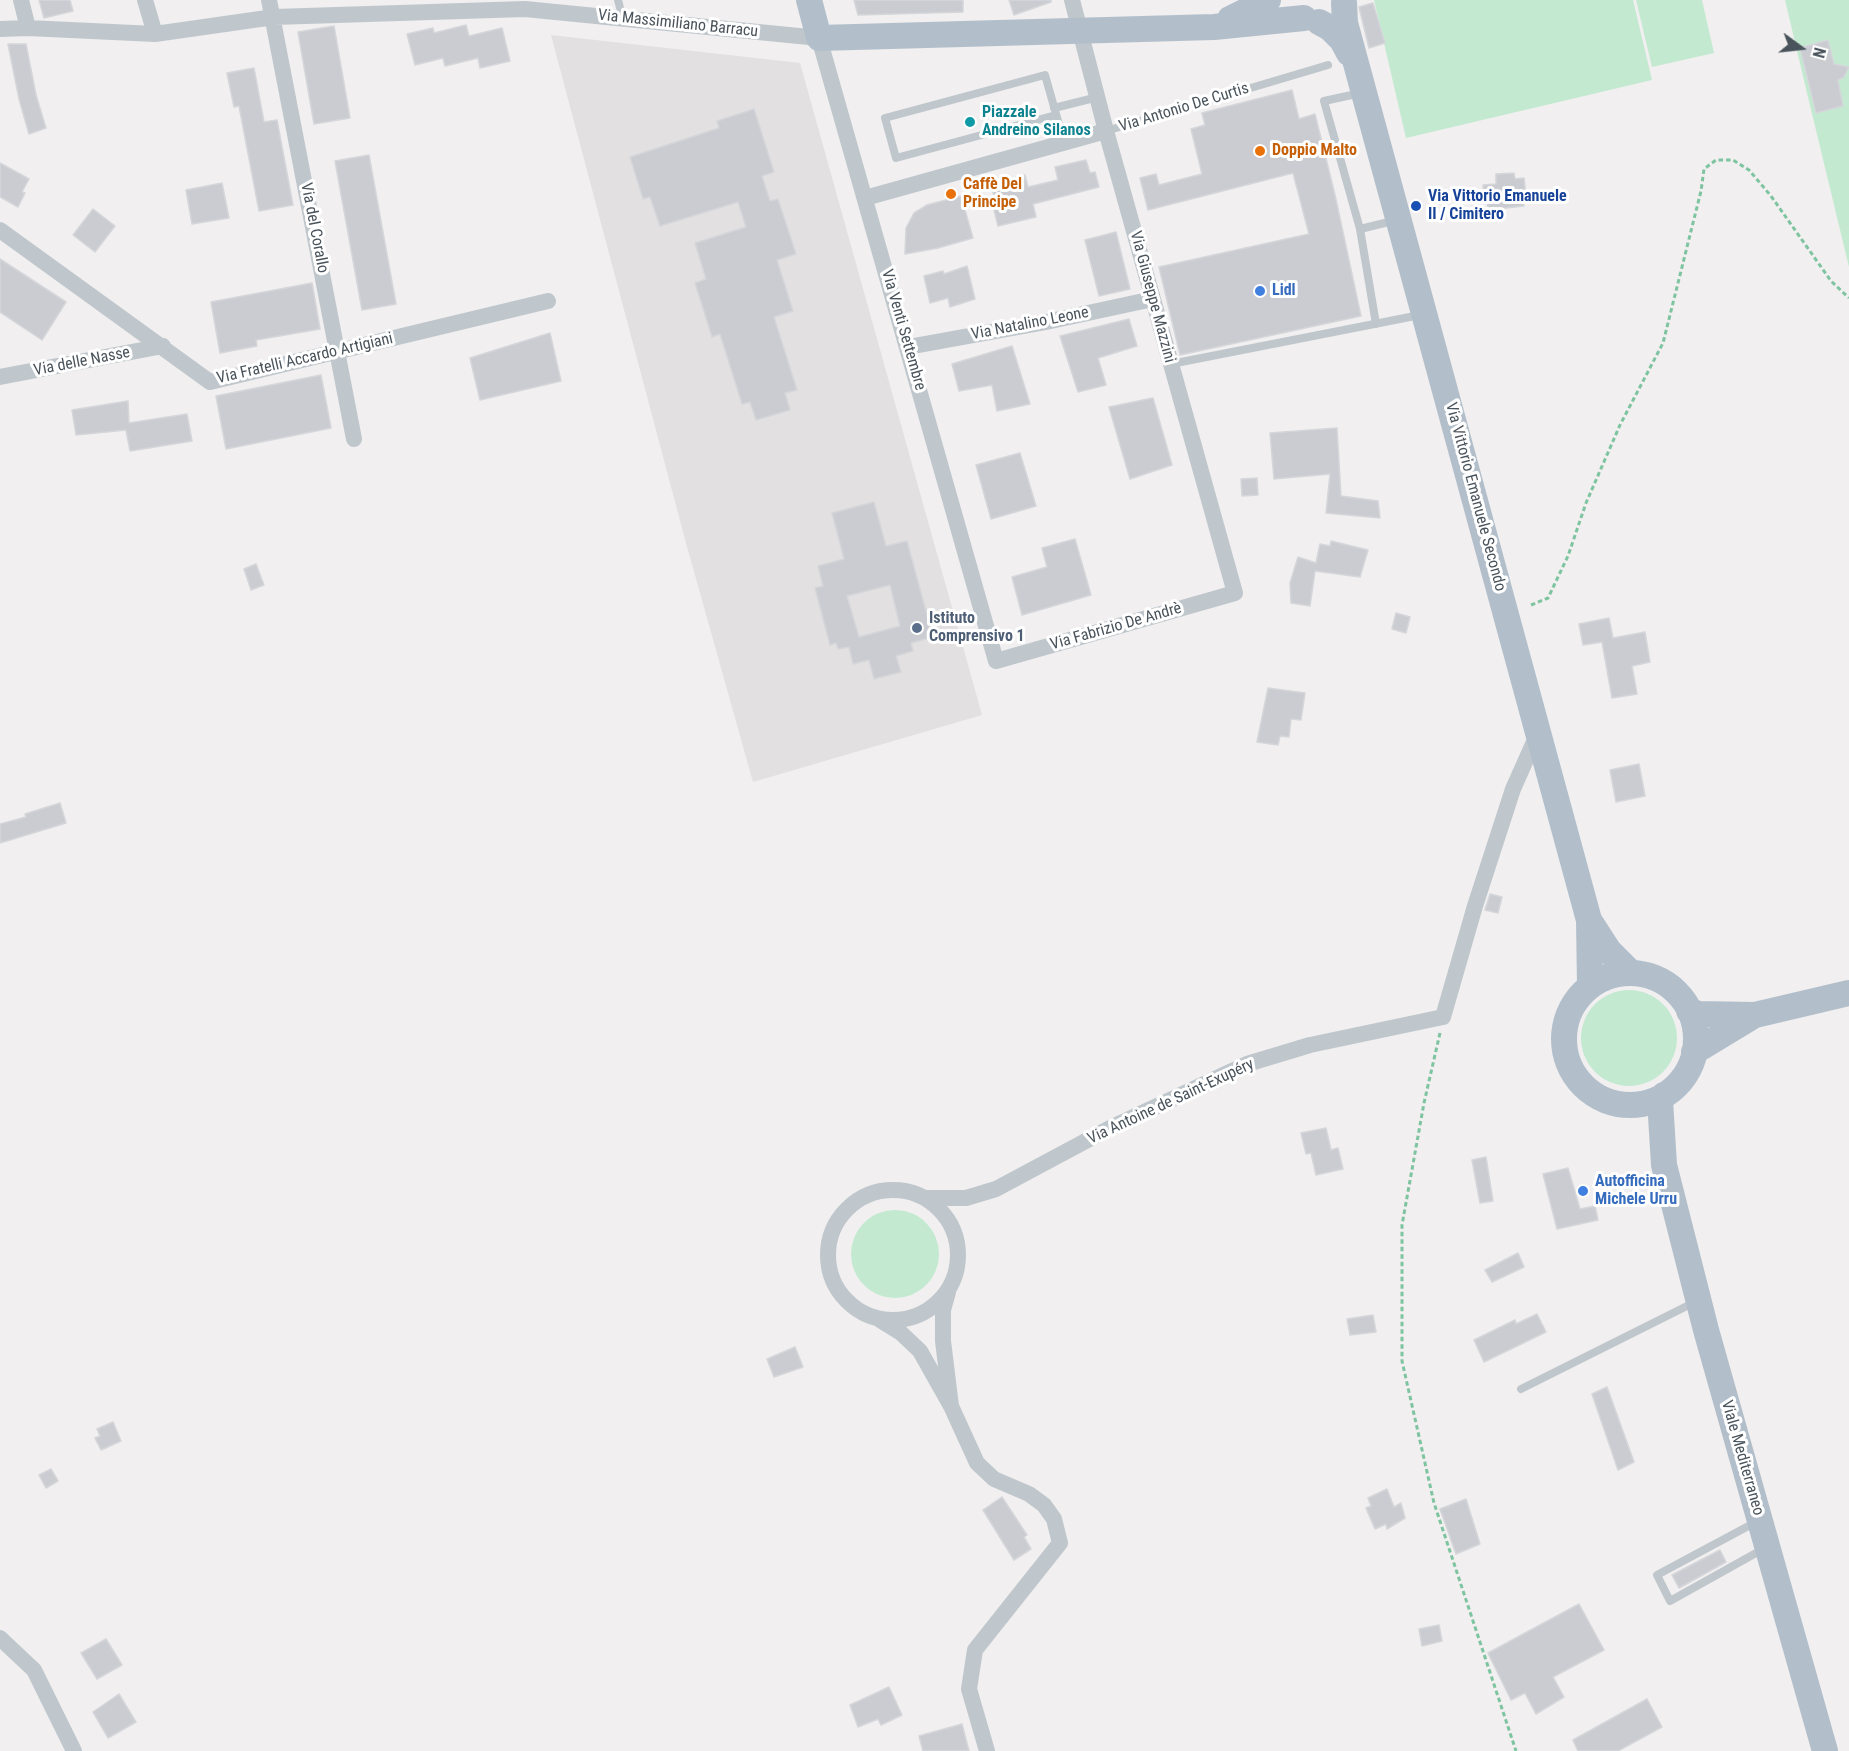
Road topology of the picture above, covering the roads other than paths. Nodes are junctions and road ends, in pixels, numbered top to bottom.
1 (21, 0) edge
2 (145, 0) edge
3 (269, 0) edge
4 (618, 0) edge
5 (809, 0) edge
6 (1072, 0) edge
7 (1268, 0) edge
8 (1344, 1) edge
9 (523, 4) edge
10 (1305, 13) edge
11 (273, 17) junction
12 (623, 19) junction
13 (1214, 27) junction
14 (28, 28) junction
15 (0, 29) edge
16 (1082, 31) junction
17 (155, 34) junction
18 (819, 38) junction
19 (1328, 65) dead end
20 (1363, 83) junction
21 (1098, 97) junction
22 (1055, 112) junction
23 (1106, 131) junction
24 (1064, 142) junction
25 (865, 198) junction
26 (1399, 219) junction
27 (1360, 229) junction
28 (0, 230) edge
29 (1153, 300) junction
30 (548, 301) dead end
31 (1425, 314) junction
32 (1376, 324) junction
33 (163, 346) junction
34 (908, 347) junction
35 (338, 352) junction
36 (1170, 364) junction
37 (0, 377) edge
38 (354, 439) dead end
39 (1235, 593) joint
40 (996, 661) joint
41 (1539, 732) junction
42 (1589, 920) junction
43 (1631, 973) junction
44 (1590, 986) junction
45 (1849, 993) edge
46 (1689, 1011) junction
47 (1755, 1015) junction
48 (1694, 1052) junction
49 (1664, 1095) junction
50 (1632, 1105) junction
51 (1664, 1164) junction
52 (926, 1198) junction
53 (966, 1198) junction
54 (954, 1232) junction
55 (949, 1286) junction
56 (1698, 1300) junction
57 (879, 1319) junction
58 (1521, 1389) dead end
59 (951, 1406) junction
60 (1760, 1521) junction
61 (1767, 1547) junction
62 (0, 1638) edge
63 (74, 1751) edge
64 (987, 1751) edge
65 (1825, 1751) edge

1 - 14 street
2 - 17 street
3 - 11 street, Via del Corallo
4 - 12 lane
5 - 18 main road, Via Venti Settembre
6 - 16 street, Via Giuseppe Mazzini
7 - 13 main road, Via Massimiliano Barracu
8 - 10 main road
8 - 20 main road, Via Vittorio Emanuele Secondo
9 - 11 street, Via Massimiliano Barracu
9 - 12 street, Via Massimiliano Barracu
10 - 13 main road, Via Massimiliano Barracu
10 - 20 main road, Via Vittorio Emanuele Secondo
11 - 17 street, Via Massimiliano Barracu
11 - 35 street, Via del Corallo
12 - 18 street, Via Massimiliano Barracu
13 - 16 main road, Via Massimiliano Barracu
14 - 15 street, Via Massimiliano Barracu
14 - 17 street, Via Massimiliano Barracu
16 - 18 main road, Via Massimiliano Barracu
16 - 21 street, Via Giuseppe Mazzini
18 - 25 street, Via Venti Settembre
19 - 23 lane, Via Antonio De Curtis
20 - 26 main road, Via Vittorio Emanuele Secondo
20 - 27 lane
21 - 22 lane
21 - 23 street, Via Giuseppe Mazzini
22 - 22 lane
22 - 24 lane
23 - 24 street, Via Antonio De Curtis
23 - 29 street, Via Giuseppe Mazzini
24 - 25 street, Via Antonio De Curtis
25 - 34 street, Via Venti Settembre
26 - 27 lane
26 - 31 main road, Via Vittorio Emanuele Secondo
27 - 32 lane
28 - 33 street, Via Fratelli Accardo Artigiani
29 - 34 street, Via Natalino Leone
29 - 36 street, Via Giuseppe Mazzini
30 - 35 street, Via Fratelli Accardo Artigiani
31 - 32 lane
31 - 41 main road, Via Vittorio Emanuele Secondo
32 - 36 lane
33 - 35 street, Via Fratelli Accardo Artigiani
33 - 37 street, Via delle Nasse
34 - 40 street, Via Venti Settembre
35 - 38 street, Via del Corallo
36 - 39 street, Via Giuseppe Mazzini
39 - 40 street, Via Fabrizio De Andrè
41 - 42 main road, Via Vittorio Emanuele Secondo
41 - 53 street, Via Antoine de Saint-Exupéry
42 - 43 main road, Via Vittorio Emanuele Secondo
42 - 44 main road, Via Vittorio Emanuele Secondo
43 - 44 main road
43 - 46 main road
44 - 50 main road
45 - 47 main road
46 - 47 main road
46 - 48 main road
47 - 48 main road
48 - 49 main road
49 - 50 main road
49 - 51 main road, Viale Mediterraneo
50 - 51 main road, Viale Mediterraneo
51 - 56 main road, Viale Mediterraneo
52 - 53 street, Via Antoine de Saint-Exupéry
52 - 54 street
52 - 57 street
53 - 54 street
54 - 55 street
55 - 57 street
55 - 59 street
56 - 58 lane
56 - 60 main road, Viale Mediterraneo
57 - 59 street
59 - 64 street
60 - 61 main road, Viale Mediterraneo
60 - 61 lane
61 - 65 main road, Viale Mediterraneo
62 - 63 street

